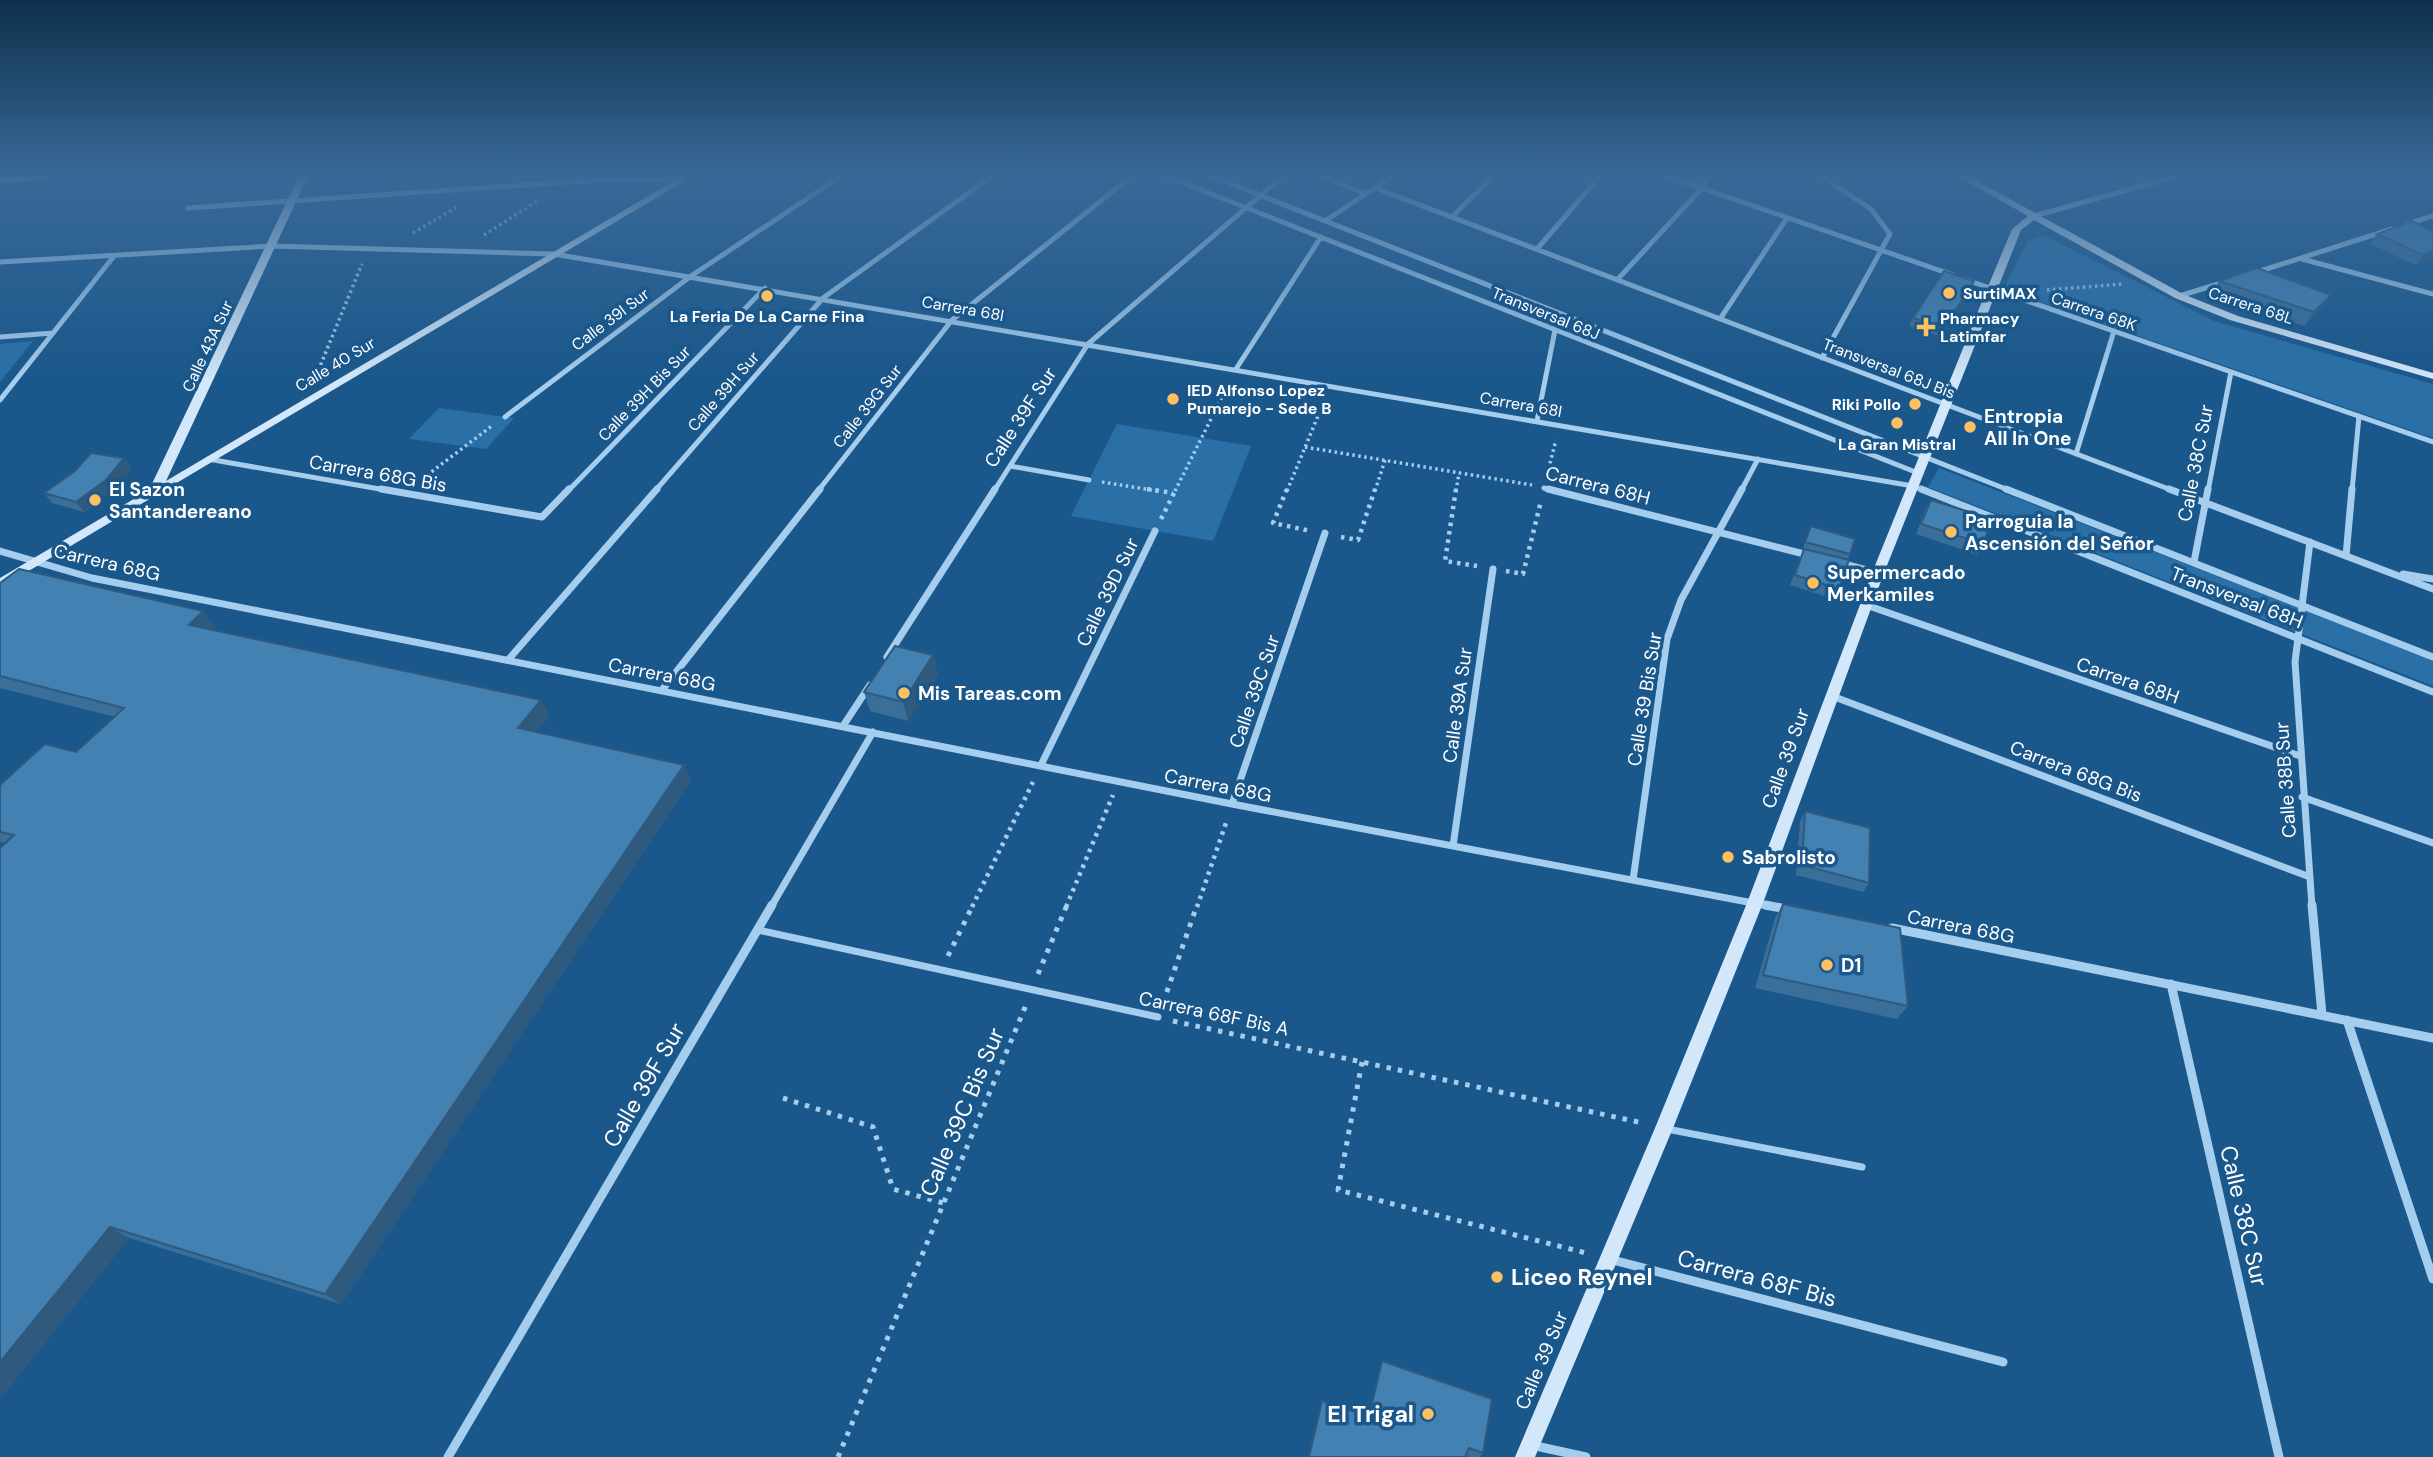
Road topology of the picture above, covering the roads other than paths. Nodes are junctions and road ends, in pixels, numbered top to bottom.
1 (571, 244) edge
2 (739, 244) edge
3 (898, 244) edge
4 (1047, 244) edge
5 (1203, 244) edge
6 (1316, 244) edge
7 (1339, 244) edge
8 (1383, 244) edge
9 (1524, 244) edge
10 (1541, 244) edge
11 (1650, 244) edge
12 (1770, 244) edge
13 (1863, 244) edge
14 (1884, 244) edge
15 (2011, 244) edge
16 (2085, 244) edge
17 (2345, 244) edge
18 (272, 246) junction
19 (1537, 249) junction
20 (1881, 250) junction
21 (554, 254) junction
22 (114, 256) junction
23 (2300, 258) junction
24 (0, 262) edge
25 (2252, 274) edge
26 (691, 276) junction
27 (1617, 280) junction
28 (2228, 281) edge
29 (765, 288) junction
30 (1992, 289) junction
31 (2433, 293) edge
32 (2179, 296) junction
33 (823, 298) junction
34 (1720, 319) junction
35 (953, 320) junction
36 (1555, 330) junction
37 (2114, 331) junction
38 (53, 333) junction
39 (0, 337) edge
40 (1088, 344) junction
41 (1822, 358) junction
42 (1236, 369) junction
43 (2231, 372) junction
44 (2433, 376) edge
45 (0, 400) edge
46 (1945, 404) junction
47 (505, 416) road end
48 (2359, 416) junction
49 (1537, 421) junction
50 (2433, 442) edge
51 (2076, 454) junction
52 (1923, 458) junction
53 (208, 459) junction
54 (1758, 459) junction
55 (1010, 466) junction
56 (1918, 473) junction
57 (1089, 480) road end
58 (1913, 486) junction
59 (1544, 488) road end
60 (155, 491) junction
61 (2205, 503) junction
62 (542, 517) joint
63 (1155, 531) road end
64 (1720, 531) junction
65 (1325, 533) dead end
66 (2310, 542) junction
67 (0, 551) edge
68 (1812, 556) edge
69 (2346, 556) junction
70 (1826, 559) edge
71 (37, 562) junction
72 (2194, 562) junction
73 (1493, 569) dead end
74 (2385, 571) junction
75 (1878, 573) junction
76 (2433, 579) edge
77 (0, 584) edge
78 (2433, 589) edge
79 (2302, 603) junction
80 (1866, 605) junction
81 (2297, 638) junction
82 (2433, 657) edge
83 (508, 660) junction
84 (880, 669) edge
85 (872, 681) edge
86 (662, 690) junction
87 (2433, 692) edge
88 (1832, 696) junction
89 (843, 726) junction
90 (873, 732) junction
91 (2300, 757) junction
92 (1041, 765) junction
93 (2302, 797) junction
94 (1232, 804) junction
95 (2433, 843) edge
96 (1453, 846) junction
97 (2309, 877) junction
98 (1633, 880) junction
99 (1755, 903) junction
100 (1796, 910) edge
101 (1877, 926) edge
102 (757, 930) junction
103 (2171, 984) junction
104 (2322, 1015) junction
105 (1158, 1017) road end
106 (2347, 1020) junction
107 (2433, 1038) edge
108 (1664, 1128) junction
109 (1861, 1167) dead end
110 (1609, 1259) junction
111 (2433, 1279) edge
112 (2003, 1362) dead end
113 (1527, 1451) edge
114 (448, 1457) edge
115 (1586, 1457) edge
116 (2279, 1457) edge

1 - 21 street, Calle 40 Sur
2 - 26 street, Calle 39I Sur
3 - 33 street, Calle 39H Sur
4 - 35 street, Calle 39G Sur
5 - 40 street, Calle 39F Sur
6 - 42 street
7 - 36 street, Transversal 68J
8 - 52 street, Transversal 68J
9 - 19 street, Transversal 68J Bis
10 - 19 street
11 - 27 street
12 - 34 street
13 - 20 street, Carrera 68K
14 - 20 street
15 - 30 street, Calle 39 Sur
16 - 32 street, Carrera 68L
17 - 23 street
18 - 21 street, Carrera 68I
18 - 22 street, Carrera 68I
18 - 60 street, Calle 43A Sur
19 - 27 street, Transversal 68J Bis
20 - 30 street, Carrera 68K
20 - 41 street
21 - 26 street, Carrera 68I
21 - 53 street, Calle 40 Sur
22 - 24 street, Carrera 68I
22 - 38 street
23 - 25 street
23 - 31 street
26 - 29 street, Carrera 68I
26 - 47 street, Calle 39I Sur
27 - 34 street, Transversal 68J Bis
28 - 32 street
29 - 33 street, Carrera 68I
29 - 62 street, Calle 39H Bis Sur
30 - 37 street, Carrera 68K
30 - 46 street, Calle 39 Sur
32 - 44 street, Carrera 68L
33 - 35 street, Carrera 68I
33 - 83 street, Calle 39H Sur
34 - 41 street, Transversal 68J Bis
35 - 40 street, Carrera 68I
35 - 86 street, Calle 39G Sur
36 - 49 street
36 - 56 street, Transversal 68J
37 - 43 street, Carrera 68K
37 - 51 street
38 - 39 street
38 - 45 street
40 - 42 street, Carrera 68I
40 - 55 street, Calle 39F Sur
41 - 46 street, Transversal 68J Bis
42 - 49 street, Carrera 68I
43 - 48 street, Carrera 68K
43 - 61 street, Calle 38C Sur
46 - 51 street, Transversal 68J Bis
46 - 52 street, Calle 39 Sur
48 - 50 street, Carrera 68K
48 - 69 street
49 - 54 street, Carrera 68I
51 - 61 street, Transversal 68J Bis
52 - 56 street, Calle 39 Sur
52 - 72 street, Transversal 68H
53 - 60 street, Calle 40 Sur
53 - 62 street, Carrera 68G Bis
54 - 58 street, Carrera 68I
54 - 64 street, Calle 39 Bis Sur
55 - 57 street
55 - 84 street, Calle 39F Sur
56 - 58 street, Calle 39 Sur
58 - 75 street, Calle 39 Sur
58 - 81 street, Transversal 68H
59 - 64 street, Carrera 68H
60 - 71 street, Calle 40 Sur
61 - 66 street, Transversal 68J Bis
61 - 72 street, Calle 38C Sur
63 - 92 street, Calle 39D Sur
64 - 68 street, Carrera 68H
64 - 98 street, Calle 39 Bis Sur
65 - 94 street, Calle 39C Sur
66 - 69 street, Transversal 68J Bis
66 - 79 street, Calle 38B Sur
67 - 71 street, Carrera 68G
69 - 74 street, Transversal 68J Bis
70 - 75 street
71 - 77 street, Calle 40 Sur
71 - 83 street, Carrera 68G
72 - 79 street, Transversal 68H
73 - 96 street, Calle 39A Sur
74 - 76 street
74 - 78 street, Transversal 68J Bis
75 - 80 street, Calle 39 Sur
79 - 81 street, Calle 38B Sur
79 - 82 street, Transversal 68H
80 - 88 street, Calle 39 Sur
80 - 91 street, Carrera 68H
81 - 87 street, Transversal 68H
81 - 91 street, Calle 38B Sur
83 - 86 street, Carrera 68G
85 - 89 street
86 - 89 street, Carrera 68G
88 - 97 street, Carrera 68G Bis
88 - 99 street, Calle 39 Sur
89 - 90 street, Carrera 68G
90 - 92 street, Carrera 68G
90 - 102 street, Calle 39F Sur
91 - 93 street, Calle 38B Sur
92 - 94 street, Carrera 68G
93 - 95 street
93 - 97 street, Calle 38B Sur
94 - 96 street, Carrera 68G
96 - 98 street, Carrera 68G
97 - 104 street, Calle 38B Sur
98 - 99 street, Carrera 68G
99 - 100 street, Carrera 68G
99 - 108 street, Calle 39 Sur
101 - 103 street, Carrera 68G
102 - 105 lane, Carrera 68F Bis A
102 - 114 street, Calle 39F Sur
103 - 104 street, Carrera 68G
103 - 116 street, Calle 38C Sur
104 - 106 street, Carrera 68G
106 - 107 street, Carrera 68G
106 - 111 street
108 - 109 lane
108 - 110 street, Calle 39 Sur
110 - 112 street, Carrera 68F Bis
110 - 113 street, Calle 39 Sur
113 - 115 street

